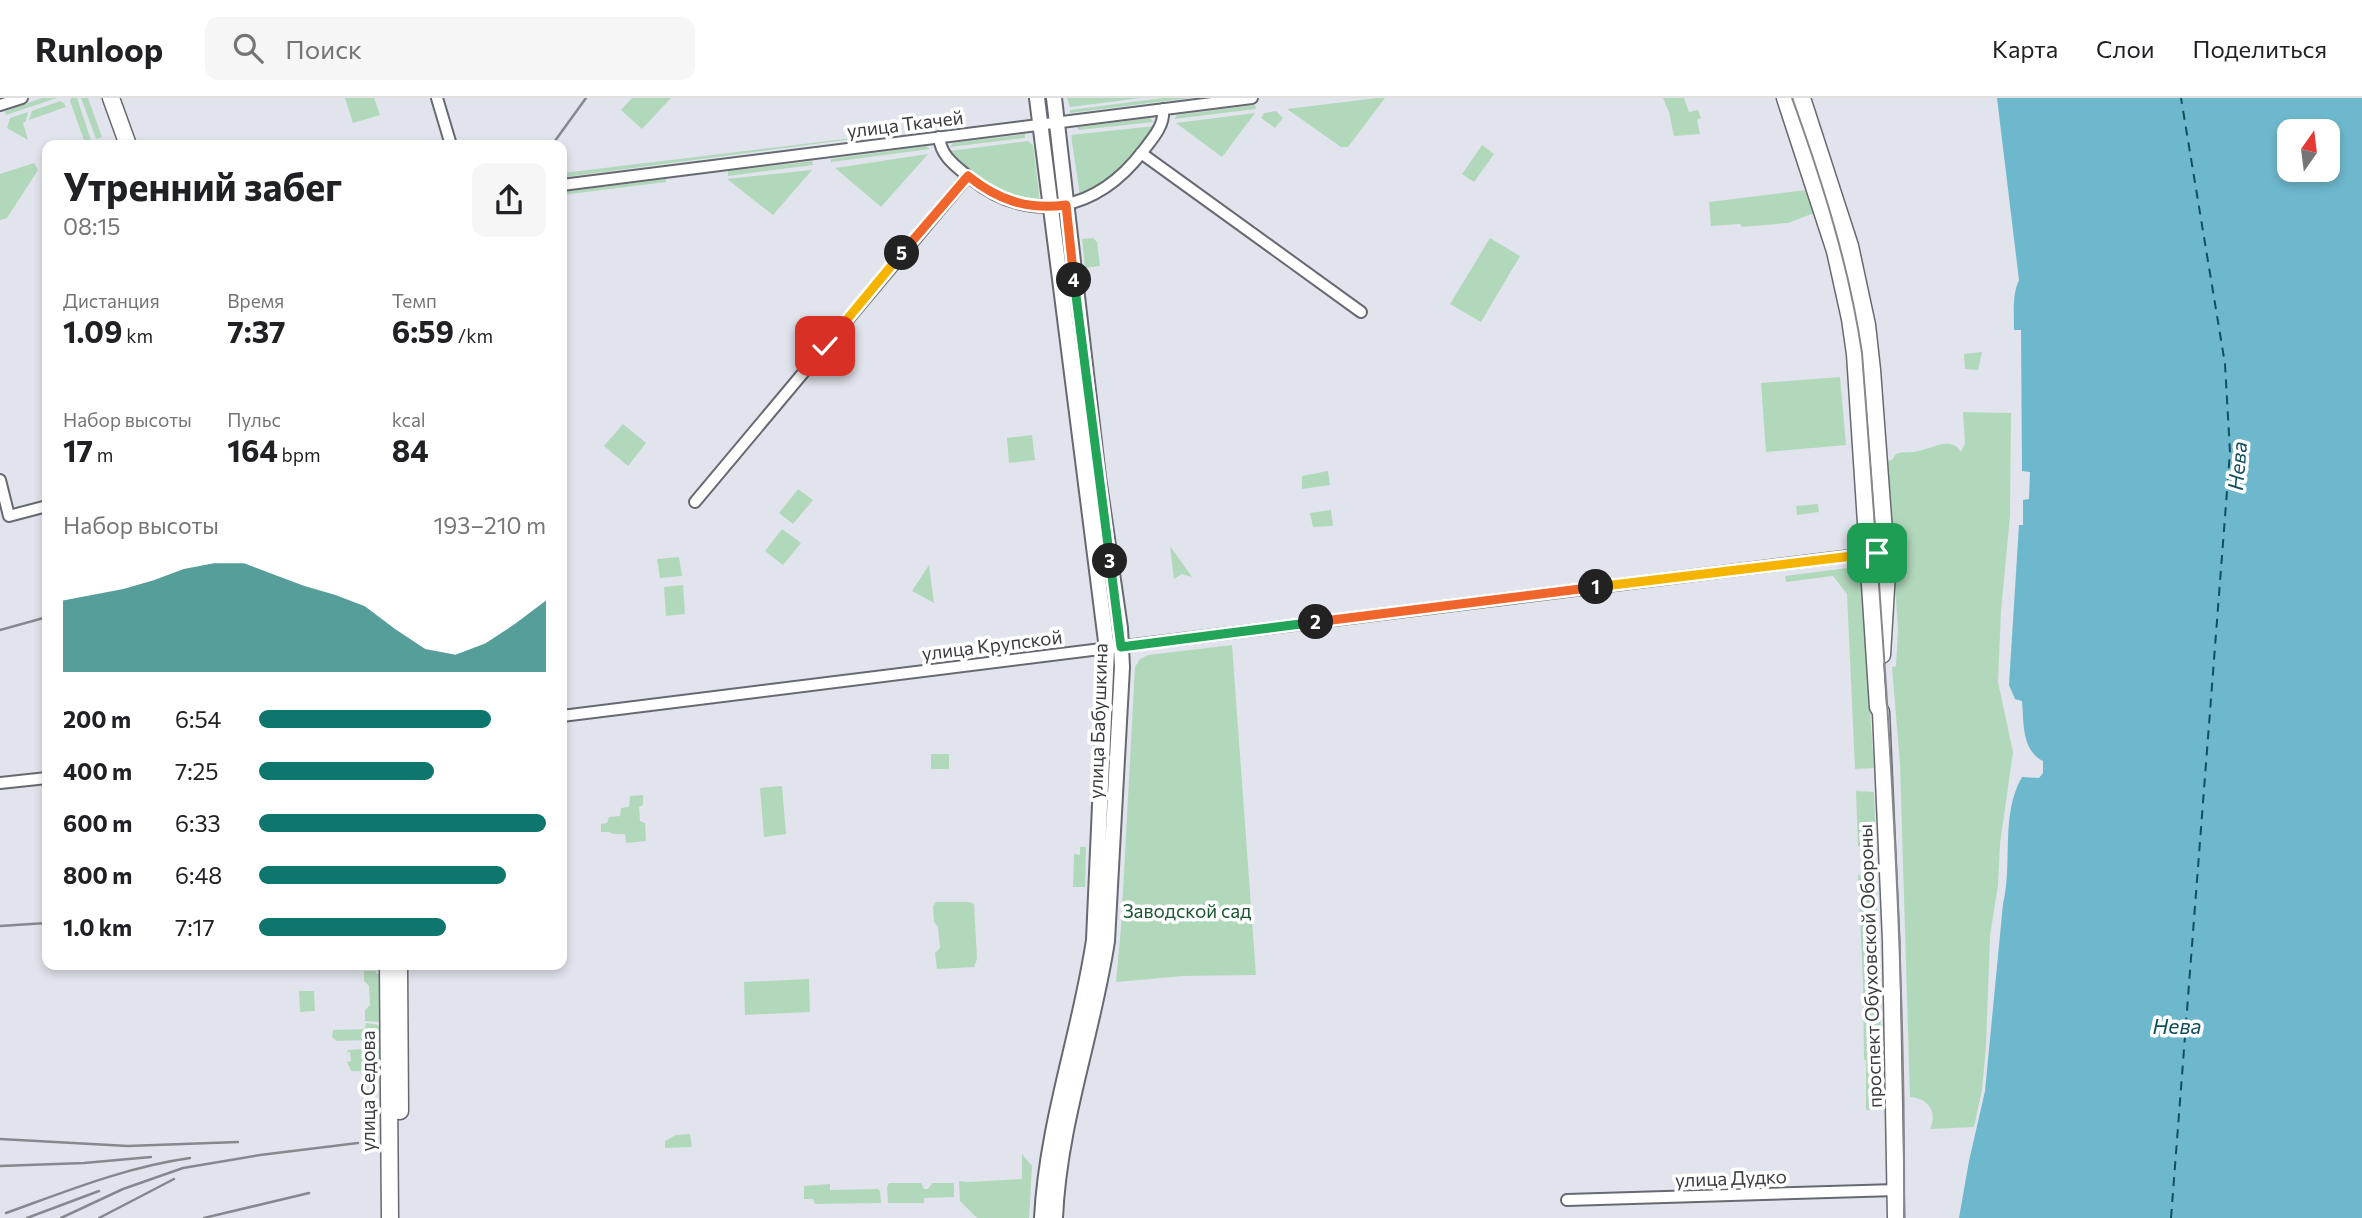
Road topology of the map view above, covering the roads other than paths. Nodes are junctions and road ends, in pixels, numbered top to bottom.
1 (22, 98) edge
2 (101, 98) edge
3 (111, 98) edge
4 (436, 98) edge
5 (1037, 98) edge
6 (1054, 98) edge
7 (1252, 98) edge
8 (1785, 98) edge
9 (1802, 98) edge
10 (0, 105) edge
11 (1163, 109) junction
12 (1056, 122) junction
13 (1041, 125) junction
14 (939, 137) junction
15 (115, 140) edge
16 (126, 140) edge
17 (449, 140) edge
18 (1141, 153) junction
19 (968, 176) junction
20 (567, 184) edge
21 (1059, 206) junction
22 (1361, 312) dead end
23 (0, 480) edge
24 (695, 502) dead end
25 (42, 507) edge
26 (1886, 552) junction
27 (1868, 554) junction
28 (1114, 648) junction
29 (1881, 712) junction
30 (567, 715) edge
31 (42, 779) edge
32 (0, 783) edge
33 (388, 970) edge
34 (399, 970) edge
35 (1896, 1190) junction
36 (1567, 1200) dead end
37 (390, 1218) edge
38 (400, 1218) edge
39 (1042, 1218) edge
40 (1055, 1218) edge
41 (1896, 1218) edge

1 - 10 street
2 - 15 main road
3 - 16 main road
4 - 17 street
5 - 13 street, улица Бабушкина
6 - 12 street, улица Бабушкина
7 - 11 street, улица Ткачей
8 - 27 main road, проспект Обуховской Обороны
9 - 26 main road, проспект Обуховской Обороны
11 - 12 street, улица Ткачей
11 - 18 street
12 - 13 street, улица Ткачей
12 - 21 street, улица Бабушкина
13 - 14 street, улица Ткачей
13 - 21 street, улица Бабушкина
14 - 19 street
14 - 20 street, улица Ткачей
18 - 21 street
18 - 22 street
19 - 21 street
19 - 24 street
21 - 28 street, улица Бабушкина
23 - 25 street
26 - 27 street, улица Крупской
26 - 29 main road, проспект Обуховской Обороны
27 - 28 street, улица Крупской
27 - 29 main road, проспект Обуховской Обороны
28 - 30 street, улица Крупской
28 - 39 street, улица Бабушкина
28 - 40 street, улица Бабушкина
29 - 35 main road, проспект Обуховской Обороны
31 - 32 street
33 - 37 main road, улица Седова
34 - 38 main road, улица Седова
35 - 36 street, улица Дудко
35 - 41 main road, проспект Обуховской Обороны

